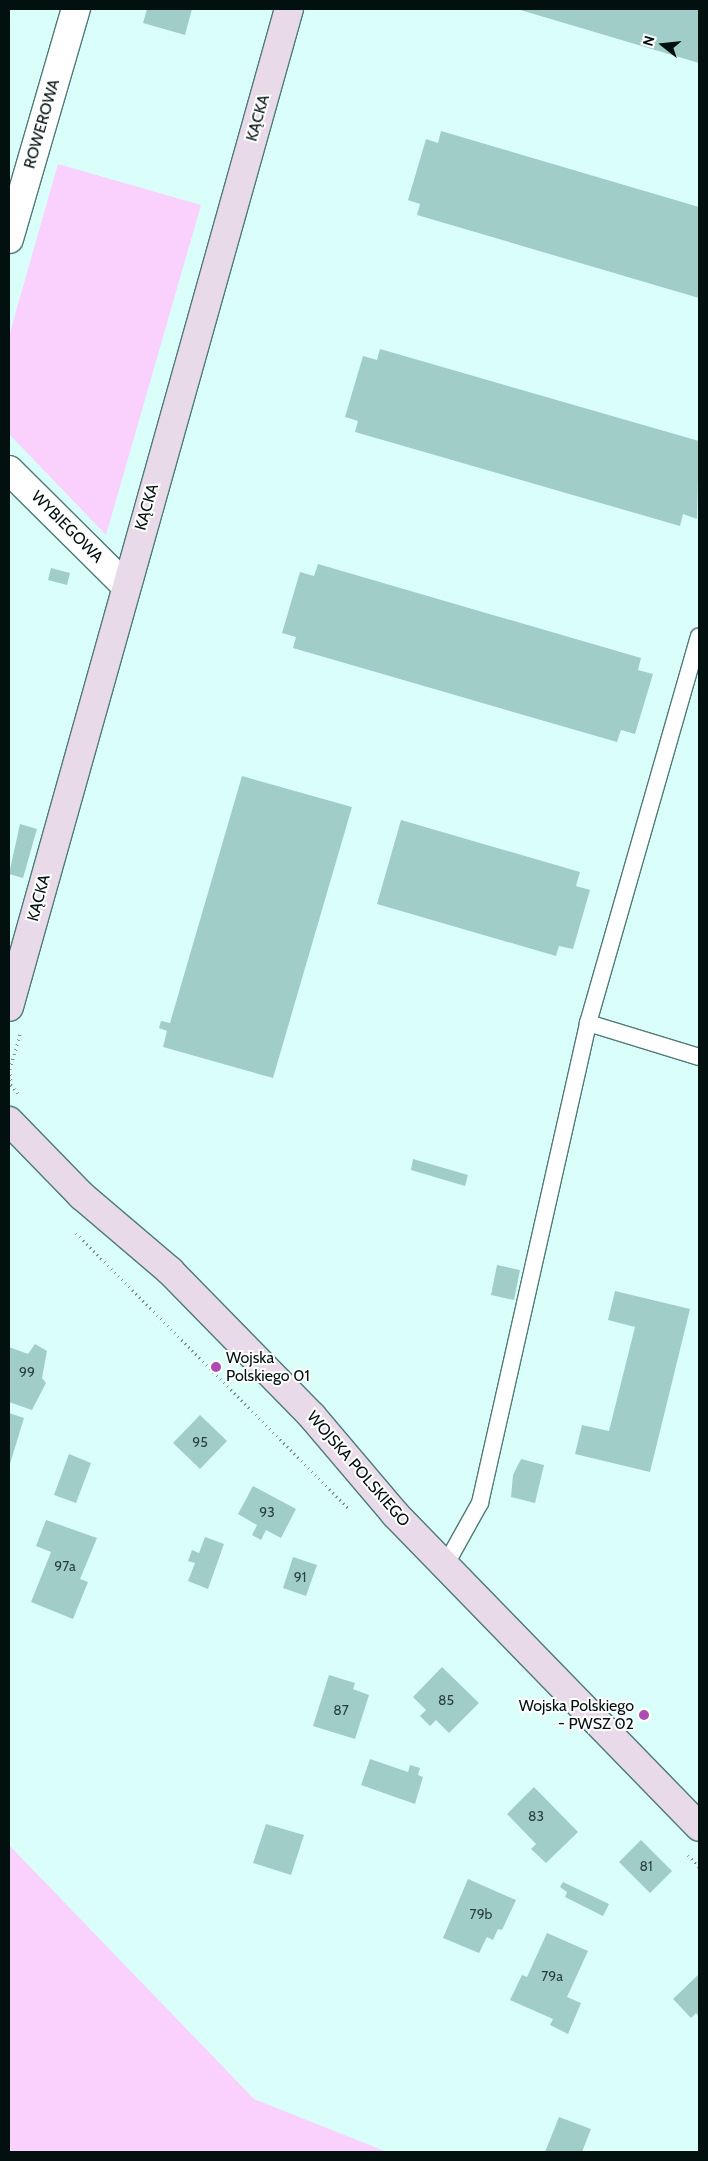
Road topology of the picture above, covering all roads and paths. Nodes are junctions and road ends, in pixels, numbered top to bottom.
1 (76, 9) edge
2 (289, 9) edge
3 (9, 239) edge
4 (9, 470) edge
5 (125, 584) junction
6 (699, 637) edge
7 (9, 1007) edge
8 (588, 1023) junction
9 (699, 1058) edge
10 (9, 1120) edge
11 (446, 1564) junction
12 (699, 1827) edge

1 - 3 street, ROWEROWA
2 - 5 street, KĄCKA
4 - 5 street, WYBIEGOWA
5 - 7 street, KĄCKA
6 - 8 lane
8 - 9 lane
8 - 11 lane
10 - 11 street, WOJSKA POLSKIEGO
11 - 12 street, WOJSKA POLSKIEGO

